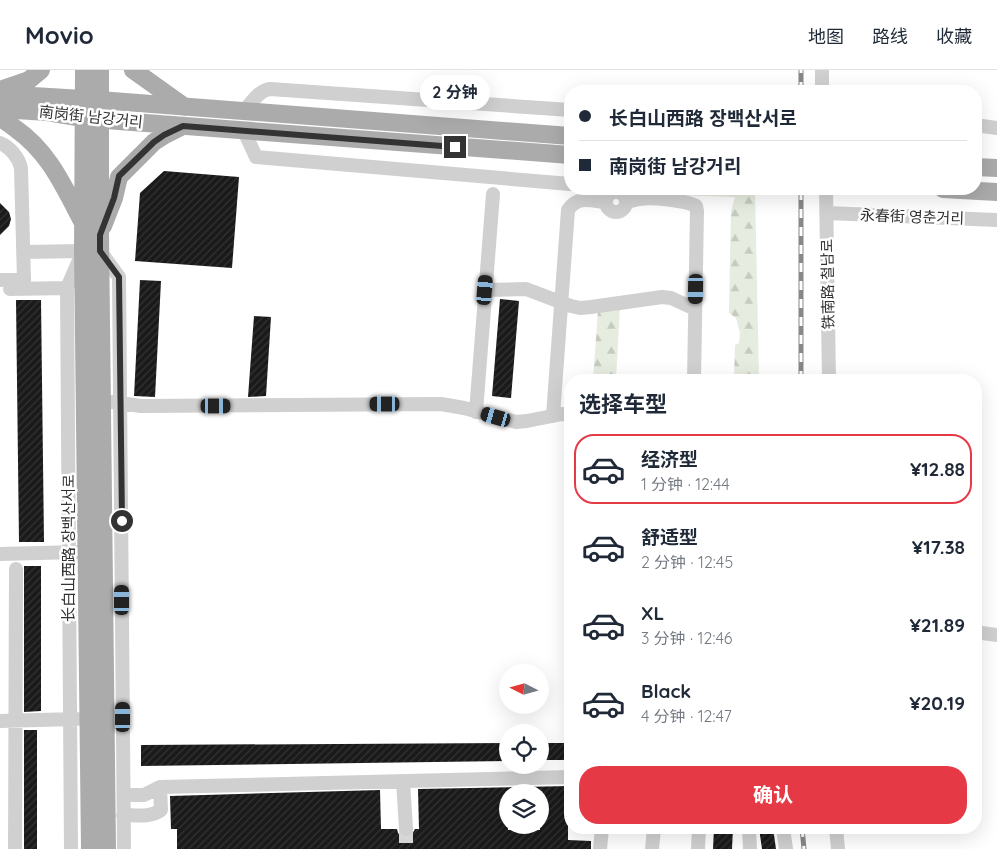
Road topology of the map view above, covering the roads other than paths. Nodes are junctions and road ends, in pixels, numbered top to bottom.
1 (41, 70) edge
2 (84, 70) edge
3 (100, 70) edge
4 (133, 70) edge
5 (822, 70) edge
6 (822, 85) edge
7 (0, 90) edge
8 (0, 94) edge
9 (91, 100) junction
10 (186, 108) junction
11 (0, 109) edge
12 (564, 110) edge
13 (244, 111) junction
14 (0, 118) edge
15 (91, 119) junction
16 (183, 126) junction
17 (982, 126) edge
18 (997, 128) edge
19 (244, 131) junction
20 (564, 136) edge
21 (0, 143) edge
22 (564, 155) edge
23 (982, 167) edge
24 (997, 168) edge
25 (564, 183) edge
26 (982, 191) edge
27 (997, 192) edge
28 (493, 194) dead end
29 (609, 195) edge
30 (624, 195) edge
31 (826, 195) edge
32 (827, 213) junction
33 (997, 220) edge
34 (83, 224) junction
35 (94, 246) junction
36 (23, 252) junction
37 (0, 280) edge
38 (66, 288) junction
39 (0, 289) edge
40 (485, 290) junction
41 (562, 302) junction
42 (695, 308) junction
43 (694, 374) edge
44 (829, 374) edge
45 (102, 400) junction
46 (120, 404) junction
47 (476, 412) junction
48 (564, 414) edge
49 (553, 416) junction
50 (78, 552) junction
51 (0, 554) edge
52 (16, 569) dead end
53 (982, 633) edge
54 (997, 634) edge
55 (70, 719) junction
56 (88, 719) junction
57 (0, 722) edge
58 (15, 722) junction
59 (564, 777) edge
60 (403, 781) junction
61 (160, 787) junction
62 (124, 795) junction
63 (123, 815) junction
64 (406, 830) tunnel mouth
65 (601, 834) edge
66 (653, 834) edge
67 (699, 834) edge
68 (749, 834) edge
69 (784, 834) edge
70 (837, 834) edge
71 (16, 849) edge
72 (71, 849) edge
73 (90, 849) edge
74 (107, 849) edge
75 (124, 849) edge
76 (600, 849) edge
77 (652, 849) edge
78 (698, 849) edge
79 (750, 849) edge
80 (786, 849) edge
81 (838, 849) edge

1 - 7 main road
2 - 9 main road
3 - 9 main road
4 - 10 main road
5 - 6 street
8 - 9 main road, 南岗街 남강거리
9 - 10 main road, 南岗街 남강거리
9 - 15 main road
10 - 13 main road, 南岗街 남강거리
11 - 15 main road, 南岗街 남강거리
12 - 13 street
13 - 20 main road, 南岗街 남강거리
14 - 34 main road
15 - 16 main road, 南岗街 남강거리
15 - 34 main road, 长白山西路 장백산서로
15 - 35 main road, 长白山西路 장백산서로
16 - 19 main road, 南岗街 남강거리
16 - 35 main road
17 - 18 street
19 - 22 main road, 南岗街 남강거리
19 - 25 street
21 - 36 street
23 - 24 main road
26 - 27 main road
28 - 40 street
29 - 41 street
30 - 42 street
31 - 32 street, 铁南路 철남로
32 - 33 street, 永春街 영춘거리
32 - 44 street, 铁南路 철남로
34 - 35 main road, 长白山西路 장백산서로
35 - 36 street
35 - 38 street, 长白山西路 장백산서로
35 - 45 main road, 长白山西路 장백산서로
35 - 46 street
35 - 50 main road, 长白山西路 장백산서로
36 - 37 street
38 - 39 street
38 - 50 street, 长白山西路 장백산서로
40 - 41 street
40 - 47 street
41 - 42 street
41 - 49 street
42 - 43 street
45 - 46 street
45 - 74 main road, 长白山西路 장백산서로
46 - 47 street
46 - 62 street
47 - 49 street
48 - 49 street
50 - 51 street
50 - 55 street, 长白山西路 장백산서로
50 - 56 main road, 长白山西路 장백산서로
52 - 58 street
53 - 54 street
55 - 56 street
55 - 58 street
55 - 72 street, 长白山西路 장백산서로
56 - 73 main road, 长白山西路 장백산서로
57 - 58 street
58 - 71 street
59 - 60 street
60 - 61 street
60 - 64 street
61 - 62 street
61 - 63 street
62 - 63 street
63 - 75 street
65 - 76 street
66 - 77 street
67 - 78 street
68 - 79 street
69 - 80 street
70 - 81 street

